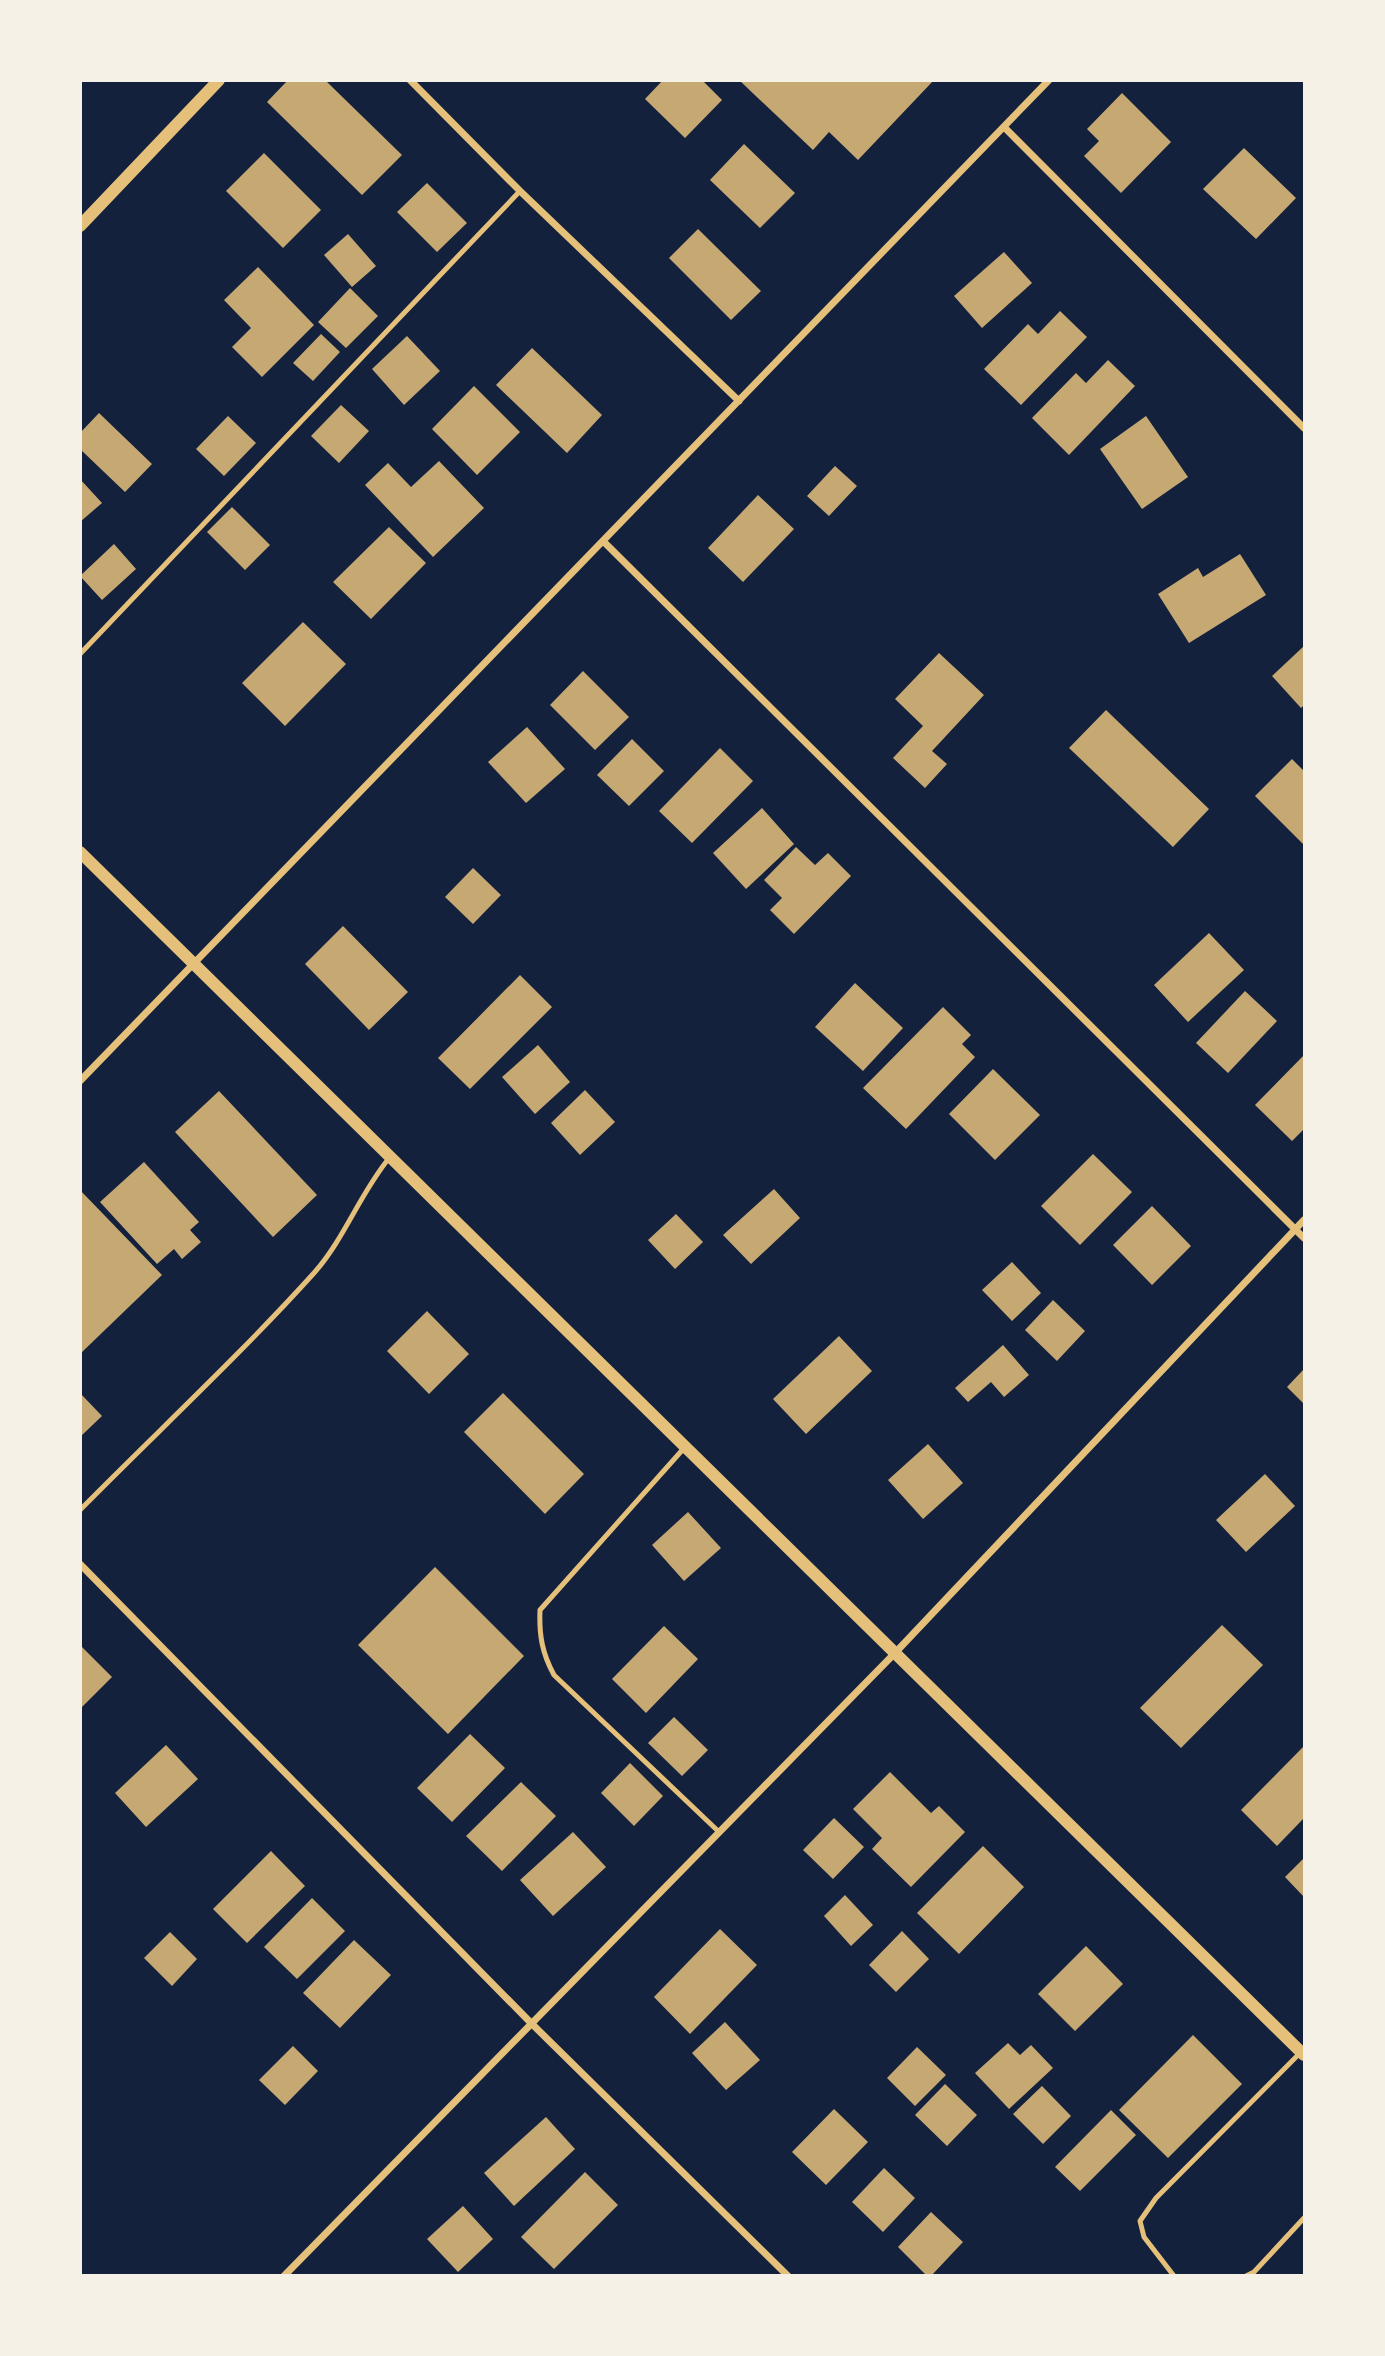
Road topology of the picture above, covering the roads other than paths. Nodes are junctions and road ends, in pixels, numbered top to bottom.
1 (219, 80) edge
2 (410, 80) edge
3 (1049, 80) edge
4 (1004, 127) junction
5 (520, 191) junction
6 (80, 226) edge
7 (739, 401) junction
8 (1304, 428) edge
9 (603, 541) junction
10 (80, 654) edge
11 (80, 852) edge
12 (194, 963) junction
13 (80, 1081) edge
14 (390, 1157) junction
15 (1304, 1220) edge
16 (1296, 1229) junction
17 (1304, 1238) edge
18 (685, 1447) junction
19 (80, 1510) edge
20 (80, 1564) edge
21 (895, 1653) junction
22 (718, 1831) junction
23 (530, 2022) junction
24 (1303, 2053) edge
25 (1304, 2218) edge
26 (284, 2276) edge
27 (788, 2276) edge
28 (1174, 2276) edge
29 (1246, 2276) edge

1 - 6 street
2 - 5 street
3 - 4 street
4 - 7 street
4 - 8 street
5 - 7 street
5 - 10 lane
7 - 9 street
9 - 12 street
9 - 16 street
11 - 12 street
12 - 13 street
12 - 14 street
14 - 18 street
14 - 19 lane
15 - 16 street
16 - 17 street
16 - 21 street
18 - 21 street
18 - 22 lane
20 - 23 street
21 - 22 street
21 - 24 street
22 - 23 street
23 - 26 street
23 - 27 street
24 - 28 lane
25 - 29 lane

